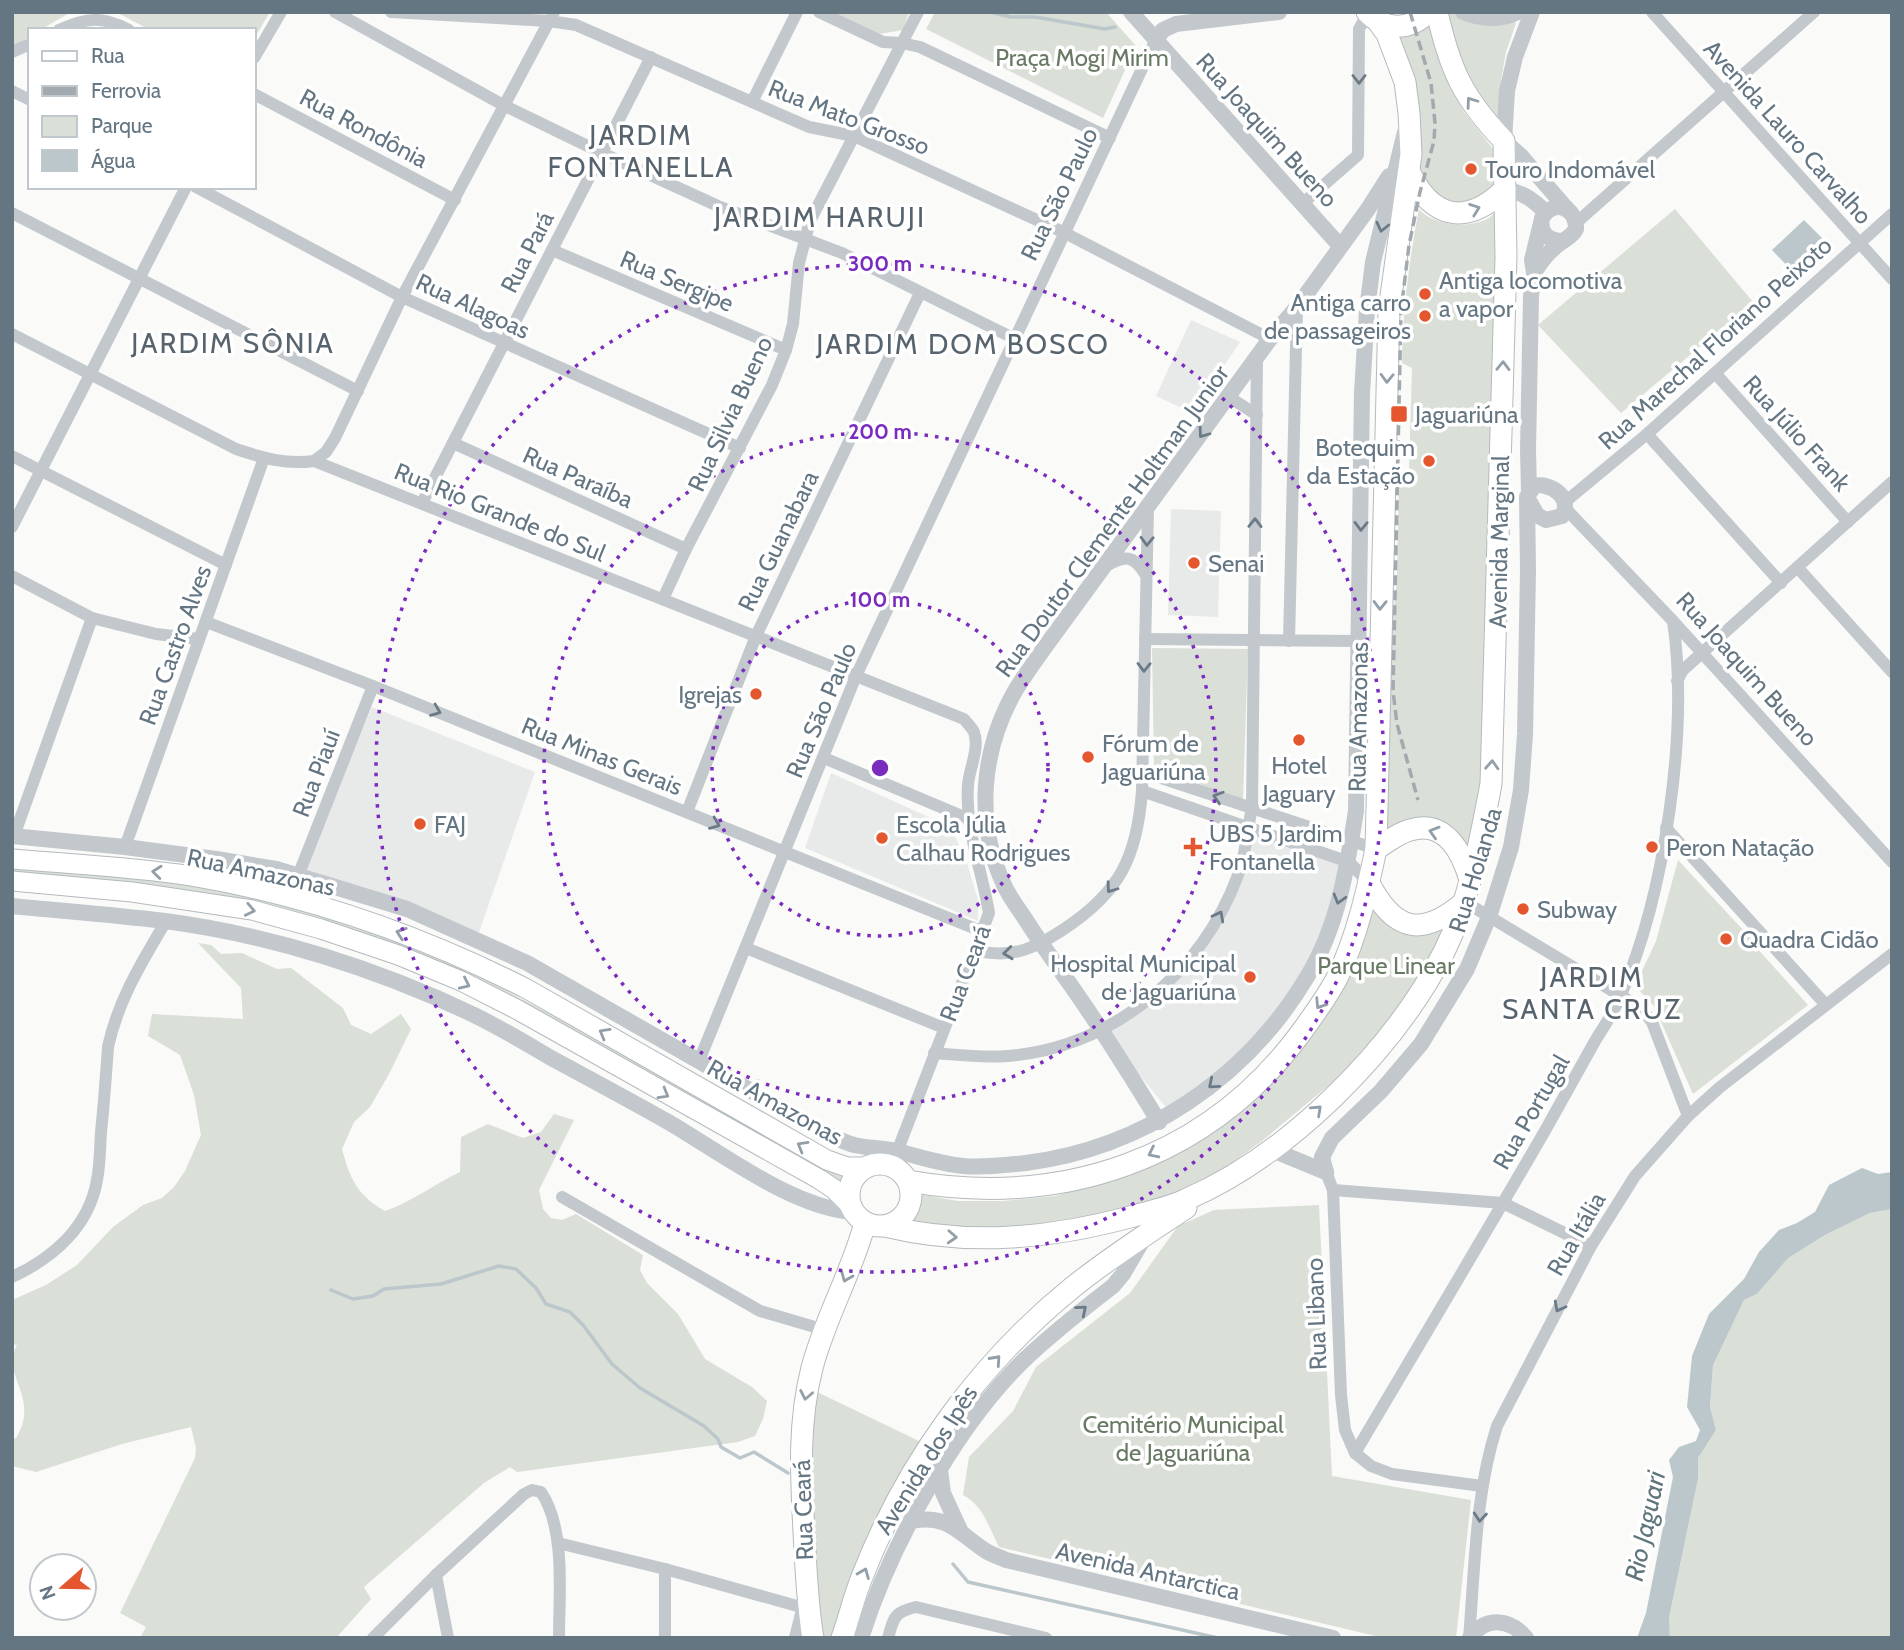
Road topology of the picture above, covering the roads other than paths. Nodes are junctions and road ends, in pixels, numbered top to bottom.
1 (281, 12) edge
2 (335, 12) edge
3 (391, 12) edge
4 (797, 12) edge
5 (819, 12) edge
6 (918, 12) edge
7 (1133, 12) edge
8 (1279, 12) edge
9 (1428, 12) edge
10 (1437, 12) edge
11 (1463, 12) edge
12 (1518, 12) edge
13 (1532, 12) edge
14 (1652, 12) edge
15 (1814, 12) edge
16 (1371, 16) edge
17 (551, 17) edge
18 (65, 28) edge
19 (125, 28) edge
20 (1156, 39) junction
21 (902, 43) junction
22 (28, 45) edge
23 (12, 52) edge
24 (256, 55) edge
25 (651, 57) junction
26 (12, 91) edge
27 (1724, 92) junction
28 (256, 95) edge
29 (28, 99) edge
30 (752, 102) junction
31 (505, 106) junction
32 (1409, 113) junction
33 (854, 136) junction
34 (1110, 138) junction
35 (1504, 141) junction
36 (1401, 151) junction
37 (602, 153) junction
38 (1409, 171) junction
39 (185, 189) edge
40 (200, 189) edge
41 (1505, 189) junction
42 (455, 200) junction
43 (1302, 204) junction
44 (1567, 209) junction
45 (12, 213) edge
46 (1892, 214) edge
47 (1543, 218) junction
48 (1576, 223) junction
49 (1063, 232) junction
50 (805, 240) junction
51 (1563, 241) junction
52 (1859, 243) junction
53 (1340, 246) junction
54 (552, 250) junction
55 (1534, 273) junction
56 (140, 279) junction
57 (1892, 279) edge
58 (920, 293) junction
59 (402, 297) junction
60 (1297, 307) junction
61 (12, 334) edge
62 (1015, 339) junction
63 (1270, 340) junction
64 (504, 343) junction
65 (786, 350) junction
66 (1257, 358) junction
67 (1715, 373) junction
68 (91, 374) junction
69 (358, 391) junction
70 (1229, 397) junction
71 (1257, 415) junction
72 (1647, 434) junction
73 (453, 443) junction
74 (740, 448) junction
75 (1528, 450) junction
76 (12, 456) edge
77 (264, 458) junction
78 (314, 461) junction
79 (41, 471) junction
80 (1892, 482) edge
81 (1554, 489) junction
82 (1528, 494) junction
83 (422, 503) junction
84 (1566, 505) junction
85 (1148, 508) junction
86 (1546, 520) junction
87 (1848, 522) junction
88 (12, 527) edge
89 (686, 549) junction
90 (226, 565) junction
91 (1104, 567) junction
92 (1798, 568) junction
93 (1528, 570) junction
94 (1145, 574) junction
95 (12, 576) edge
96 (1781, 583) junction
97 (663, 599) junction
98 (92, 618) junction
99 (1673, 621) junction
100 (206, 622) junction
101 (756, 636) junction
102 (199, 639) junction
103 (1144, 639) junction
104 (1254, 641) junction
105 (1289, 641) junction
106 (1359, 641) junction
107 (1703, 654) junction
108 (1889, 663) edge
109 (856, 676) junction
110 (1677, 682) junction
111 (373, 686) junction
112 (974, 732) joint
113 (824, 758) junction
114 (1143, 772) junction
115 (1142, 791) junction
116 (1252, 808) junction
117 (687, 813) junction
118 (969, 819) junction
119 (1248, 827) junction
120 (1666, 828) junction
121 (13, 836) edge
122 (1352, 841) junction
123 (125, 847) junction
124 (1376, 849) junction
125 (785, 852) junction
126 (12, 859) edge
127 (1349, 862) junction
128 (1892, 862) edge
129 (298, 876) junction
130 (1470, 880) junction
131 (12, 881) edge
132 (1369, 883) junction
133 (1465, 902) junction
134 (12, 906) edge
135 (1489, 917) junction
136 (166, 921) junction
137 (981, 931) junction
138 (1041, 944) junction
139 (746, 948) junction
140 (974, 950) junction
141 (1892, 954) edge
142 (1621, 997) junction
143 (1826, 1005) junction
144 (944, 1028) junction
145 (1102, 1030) junction
146 (934, 1053) junction
147 (699, 1061) junction
148 (1688, 1116) junction
149 (1160, 1122) junction
150 (1292, 1133) junction
151 (1270, 1149) junction
152 (894, 1158) junction
153 (1324, 1164) junction
154 (865, 1167) junction
155 (1228, 1179) junction
156 (908, 1181) junction
157 (1333, 1190) junction
158 (562, 1196) dead end
159 (1503, 1203) junction
160 (864, 1217) junction
161 (1093, 1227) junction
162 (1145, 1236) junction
163 (1591, 1247) junction
164 (1112, 1257) junction
165 (12, 1277) edge
166 (825, 1330) junction
167 (1355, 1453) junction
168 (940, 1470) junction
169 (1482, 1486) junction
170 (921, 1504) junction
171 (952, 1514) junction
172 (912, 1521) junction
173 (960, 1530) junction
174 (558, 1542) junction
175 (665, 1569) junction
176 (436, 1575) junction
177 (807, 1605) junction
178 (373, 1638) edge
179 (448, 1638) edge
180 (559, 1638) edge
181 (665, 1638) edge
182 (797, 1638) edge
183 (813, 1638) edge
184 (842, 1638) edge
185 (862, 1638) edge
186 (888, 1638) edge
187 (1046, 1638) edge
188 (1333, 1638) edge
189 (1469, 1638) edge
190 (1526, 1638) edge

1 - 24 street
2 - 31 street
3 - 17 street, Rua Mato Grosso
4 - 30 street
5 - 21 street
6 - 21 street, Rua Silvia Bueno
7 - 20 street, Rua Joaquim Bueno
8 - 20 street
9 - 16 main road
35 -> 10 main road
11 - 12 street
13 - 35 street
14 - 27 street, Avenida Lauro Carvalho
15 - 27 street
16 - 32 main road
16 -> 43 street
17 - 25 street, Rua Mato Grosso
17 - 31 street
18 - 19 street
20 - 34 street, Rua São Paulo
20 - 43 street, Rua Joaquim Bueno
21 - 33 street, Rua Silvia Bueno
21 - 34 street
22 - 23 street
25 - 30 street, Rua Mato Grosso
25 - 37 street, Rua Pará
26 - 29 street
27 - 48 street
27 - 52 street, Avenida Lauro Carvalho
28 - 42 street, Rua Rondônia
30 - 33 street, Rua Mato Grosso
31 - 37 street
31 - 42 street
32 - 36 street, Rua Amazonas
32 - 38 main road
33 - 49 street, Rua Mato Grosso
33 - 50 street, Rua Silvia Bueno
34 - 49 street, Rua São Paulo
35 - 41 main road, Avenida Marginal
35 - 44 street
36 - 53 street, Rua Doutor Clemente Holtman Junior
36 -> 106 street, Rua Amazonas
37 - 50 street
37 - 54 street, Rua Pará
38 -> 41 main road
38 -> 124 main road
39 - 56 street
40 - 59 street, Rua Alagoas
41 - 47 street
130 -> 41 main road, Avenida Marginal
42 - 59 street
43 - 53 street, Rua Joaquim Bueno
44 - 47 street
44 - 48 street
45 - 56 street
46 - 52 street, Rua Marechal Floriano Peixoto
47 - 51 street
47 - 55 street
48 - 51 street
49 - 62 street, Rua São Paulo
49 - 63 street, Rua Mato Grosso
50 - 58 street
50 - 65 street, Rua Silvia Bueno
51 - 55 street
52 - 57 street, Avenida Lauro Carvalho
52 - 67 street, Rua Marechal Floriano Peixoto
53 - 60 street, Rua Doutor Clemente Holtman Junior
54 - 64 street, Rua Pará
54 - 65 street, Rua Sergipe
55 - 75 street
56 - 68 street
56 - 69 street
58 - 62 street
58 - 101 street, Rua Guanabara
59 - 64 street, Rua Alagoas
59 - 69 street
60 - 63 street, Rua Doutor Clemente Holtman Junior
60 - 105 street
61 - 68 street, Rua Rio Grande do Sul
62 - 109 street, Rua São Paulo
63 - 66 street, Rua Doutor Clemente Holtman Junior
64 - 73 street, Rua Pará
64 - 74 street, Rua Alagoas
65 - 74 street, Rua Silvia Bueno
66 - 70 street, Rua Doutor Clemente Holtman Junior
66 - 71 street
67 - 72 street, Rua Marechal Floriano Peixoto
67 - 87 street, Rua Júlio Frank
68 - 77 street, Rua Rio Grande do Sul
68 - 79 street
69 - 78 street
70 - 71 street
70 -> 85 street, Rua Doutor Clemente Holtman Junior
104 -> 71 street
72 - 84 street, Rua Marechal Floriano Peixoto
72 - 96 street
73 - 83 street, Rua Pará
73 - 89 street, Rua Paraíba
74 - 89 street, Rua Silvia Bueno
75 - 81 street
75 - 82 street
76 - 79 street
77 - 78 street, Rua Rio Grande do Sul
77 - 90 street, Rua Castro Alves
78 - 83 street, Rua Rio Grande do Sul
79 - 88 street
79 - 90 street
80 - 87 street
81 - 82 street
81 - 84 street
82 - 86 street
82 - 93 street
83 - 97 street, Rua Rio Grande do Sul
84 - 86 street
84 - 99 street, Rua Joaquim Bueno
85 - 91 street, Rua Doutor Clemente Holtman Junior
85 -> 94 street
86 - 93 street
87 - 92 street
89 - 97 street, Rua Silvia Bueno
90 - 100 street, Rua Castro Alves
91 - 94 street
91 - 138 street, Rua Doutor Clemente Holtman Junior
92 - 96 street
92 - 108 street
93 - 135 street, Rua Holanda
94 - 103 street
95 - 98 street
96 - 107 street
97 - 101 street, Rua Rio Grande do Sul
98 - 102 street
98 - 121 street
99 - 107 street, Rua Joaquim Bueno
99 - 110 street, Rua Portugal
100 - 102 street, Rua Castro Alves
100 - 111 street, Rua Minas Gerais
101 - 109 street, Rua Rio Grande do Sul
101 - 117 street, Rua Guanabara
102 - 123 street, Rua Castro Alves
103 - 104 street
103 -> 114 street
104 - 105 street
104 - 116 street
105 - 106 street
106 - 122 street, Rua Amazonas
107 - 110 street
107 - 128 street, Rua Joaquim Bueno
109 - 112 street, Rua Rio Grande do Sul
109 - 113 street, Rua São Paulo
110 - 120 street, Rua Portugal
111 -> 117 street, Rua Minas Gerais
111 - 129 street, Rua Piauí
112 - 118 street, Rua Ceará
113 - 118 street
113 - 125 street, Rua São Paulo
114 - 115 street
116 -> 114 street
115 - 119 street
115 -> 138 street
116 - 119 street
116 - 122 street
117 -> 125 street, Rua Minas Gerais
118 - 137 street, Rua Ceará
119 - 127 street
145 -> 119 street
120 - 142 street, Rua Portugal
120 - 143 street
121 - 123 street, Rua Amazonas
122 - 124 street
122 - 127 street, Rua Amazonas
123 - 129 street, Rua Amazonas
130 -> 124 main road
124 - 132 main road
125 - 137 street, Rua Minas Gerais
125 - 139 street, Rua São Paulo
154 -> 126 main road
127 - 132 street
127 -> 149 street, Rua Amazonas
129 - 147 street, Rua Amazonas
130 - 133 main road
131 -> 160 main road
132 - 133 main road
132 -> 156 main road
133 - 135 street
150 -> 133 main road
134 - 136 street
135 - 142 street
135 - 153 street, Rua Holanda
136 - 160 street
136 - 165 street
137 - 140 street, Rua Ceará
138 -> 140 street
138 - 145 street, Rua Doutor Clemente Holtman Junior
139 - 144 street
139 - 147 street, Rua São Paulo
140 - 144 street, Rua Ceará
141 - 143 street, Rua Itália
142 - 148 street
142 - 159 street, Rua Portugal
143 - 148 street, Rua Itália
144 - 146 street, Rua Ceará
145 - 146 street
145 - 149 street, Rua Doutor Clemente Holtman Junior
146 - 152 street, Rua Ceará
147 - 152 street, Rua Amazonas
148 - 163 street, Rua Itália
149 - 152 street, Rua Amazonas
150 - 151 main road
150 - 153 street
151 - 153 street
151 - 155 main road
152 - 154 main road
152 - 156 main road
153 - 157 street, Rua Libano
154 - 160 main road
155 - 161 main road
155 - 162 main road
156 - 160 main road
157 - 159 street
157 - 167 street, Rua Libano
158 - 166 street
159 - 163 street
159 - 167 street, Rua Portugal
160 -> 161 main road
160 -> 166 main road, Rua Ceará
161 - 164 main road
162 - 164 main road
168 -> 162 street, Avenida dos Ipês
163 -> 169 street, Rua Itália
184 -> 164 main road
166 -> 177 main road, Rua Ceará
167 - 169 street
168 - 170 street, Avenida dos Ipês
168 - 171 street, Avenida Antarctica
169 -> 189 street, Rua Itália
170 - 171 street
170 - 172 street, Avenida dos Ipês
171 - 173 street, Avenida Antarctica
172 - 173 street, Avenida Antarctica
172 - 185 street, Avenida dos Ipês
173 - 188 street, Avenida Antarctica
174 - 175 street
174 - 176 street
174 - 180 street
175 - 177 street
175 - 181 street
176 - 178 street
176 - 179 street
177 - 182 street
177 - 183 main road, Rua Ceará
186 - 187 street
189 - 190 street

